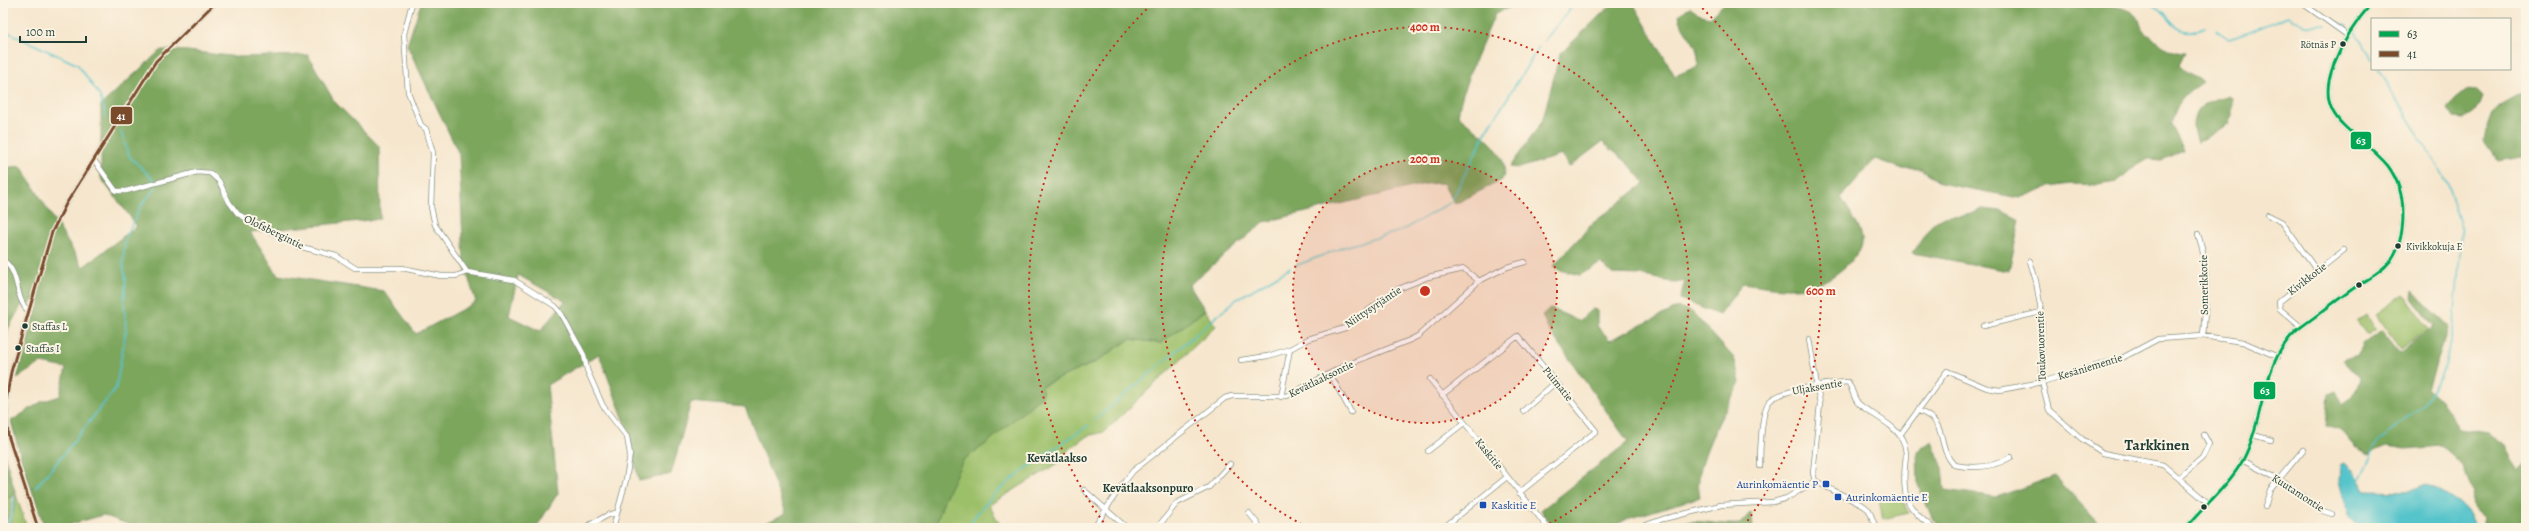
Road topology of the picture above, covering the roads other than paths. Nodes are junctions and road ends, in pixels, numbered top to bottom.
1 (215, 3) edge
2 (412, 3) edge
3 (2302, 3) edge
4 (2372, 3) edge
5 (2347, 35) junction
6 (94, 160) junction
7 (2268, 215) dead end
8 (2198, 234) dead end
9 (2344, 250) dead end
10 (3, 260) edge
11 (2030, 261) dead end
12 (1525, 262) dead end
13 (2318, 271) junction
14 (467, 272) junction
15 (1479, 281) junction
16 (28, 311) junction
17 (2041, 312) junction
18 (1983, 326) dead end
19 (2301, 327) junction
20 (2203, 336) junction
21 (1809, 339) dead end
22 (1290, 349) junction
23 (2278, 357) junction
24 (1241, 360) dead end
25 (1330, 374) junction
26 (1430, 379) dead end
27 (1556, 382) junction
28 (2042, 382) junction
29 (1818, 387) junction
30 (1442, 395) junction
31 (1282, 398) junction
32 (1523, 411) dead end
33 (1919, 411) junction
34 (1351, 412) dead end
35 (1464, 423) junction
36 (5, 426) edge
37 (1900, 435) junction
38 (2204, 435) dead end
39 (2253, 435) junction
40 (2271, 440) dead end
41 (2303, 450) dead end
42 (1428, 451) dead end
43 (2011, 457) dead end
44 (2242, 460) junction
45 (1230, 464) dead end
46 (1760, 466) dead end
47 (1507, 477) junction
48 (2180, 477) junction
49 (2277, 480) junction
50 (1815, 481) junction
51 (1084, 490) dead end
52 (1519, 493) junction
53 (2208, 502) junction
54 (2265, 507) dead end
55 (1106, 510) junction
56 (616, 513) junction
57 (1249, 513) dead end
58 (2332, 514) dead end
59 (38, 528) edge
60 (584, 528) edge
61 (613, 528) edge
62 (1094, 528) edge
63 (1127, 528) edge
64 (1157, 528) edge
65 (1260, 528) edge
66 (1443, 528) edge
67 (1548, 528) edge
68 (1638, 528) edge
69 (1876, 528) edge
70 (1933, 528) edge
71 (2186, 528) edge

1 - 6 street
2 - 14 street
3 - 5 street
4 - 5 street
5 - 19 street
6 - 14 street, Olofsbergintie
6 - 16 street
7 - 13 street
8 - 20 street, Somerikkotie
9 - 13 street, Kivikkotie
10 - 16 street
11 - 17 street, Toukovuorentie
12 - 15 street, Kevätlaaksontie
13 - 19 street, Kivikkotie
14 - 56 street
15 - 22 street, Niittysyrjäntie
15 - 25 street, Kevätlaaksontie
16 - 36 street
17 - 18 street
17 - 28 street, Toukovuorentie
19 - 23 street
20 - 23 street, Kesäniementie
20 - 28 street, Kesäniementie
21 - 29 street
22 - 24 street, Niittysyrjäntie
22 - 31 street
23 - 39 street
25 - 31 street, Kevätlaaksontie
25 - 34 street
26 - 30 street, Kaskitie
27 - 30 street, Puimatie
27 - 32 street
27 - 52 street, Puimatie
28 - 33 street, Kesäniementie
28 - 48 street, Toukovuorentie
29 - 37 street, Uljaksentie
29 - 46 street, Uljaksentie
29 - 50 street
30 - 35 street, Kaskitie
31 - 55 street, Kevätlaaksontie
33 - 37 street
33 - 43 street
35 - 42 street
35 - 47 street, Kaskitie
36 - 59 street
37 - 70 street
38 - 48 street
39 - 40 street
39 - 44 street
41 - 49 street
44 - 49 street, Kuutamontie
44 - 53 street
45 - 64 street
47 - 52 street, Kaskitie
47 - 66 street
48 - 53 street, Toukovuorentie
49 - 54 street
49 - 58 street, Kuutamontie
50 - 68 street
50 - 69 street
51 - 55 street
52 - 67 street, Kaskitie
53 - 71 street
55 - 62 street, Kevätlaaksontie
55 - 63 street
56 - 60 street
56 - 61 street
57 - 65 street

